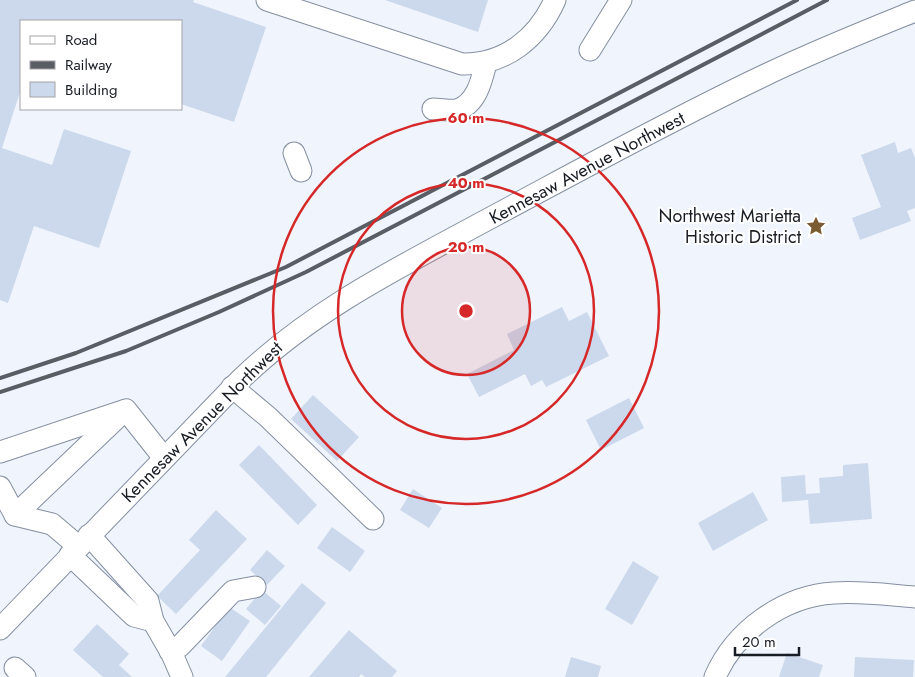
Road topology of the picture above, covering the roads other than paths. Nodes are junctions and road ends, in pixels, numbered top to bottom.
1 (555, 0) edge
2 (621, 0) edge
3 (278, 2) edge
4 (915, 10) edge
5 (590, 50) dead end
6 (490, 62) junction
7 (433, 109) dead end
8 (232, 387) junction
9 (126, 410) junction
10 (0, 452) edge
11 (164, 458) junction
12 (0, 488) edge
13 (15, 515) junction
14 (373, 519) dead end
15 (79, 545) junction
16 (255, 587) dead end
17 (915, 597) edge
18 (0, 629) edge
19 (170, 651) junction
20 (182, 677) edge
21 (714, 677) edge

1 - 6 street
2 - 5 street
3 - 6 street
4 - 8 street, Kennesaw Avenue Northwest
6 - 7 street
8 - 11 street, Kennesaw Avenue Northwest
8 - 14 street
9 - 10 street
9 - 11 street
9 - 13 street
11 - 15 street, Kennesaw Avenue Northwest
12 - 13 street
13 - 15 street
15 - 18 street, Kennesaw Avenue Northwest
15 - 19 street
16 - 19 street
17 - 21 street
19 - 20 street

